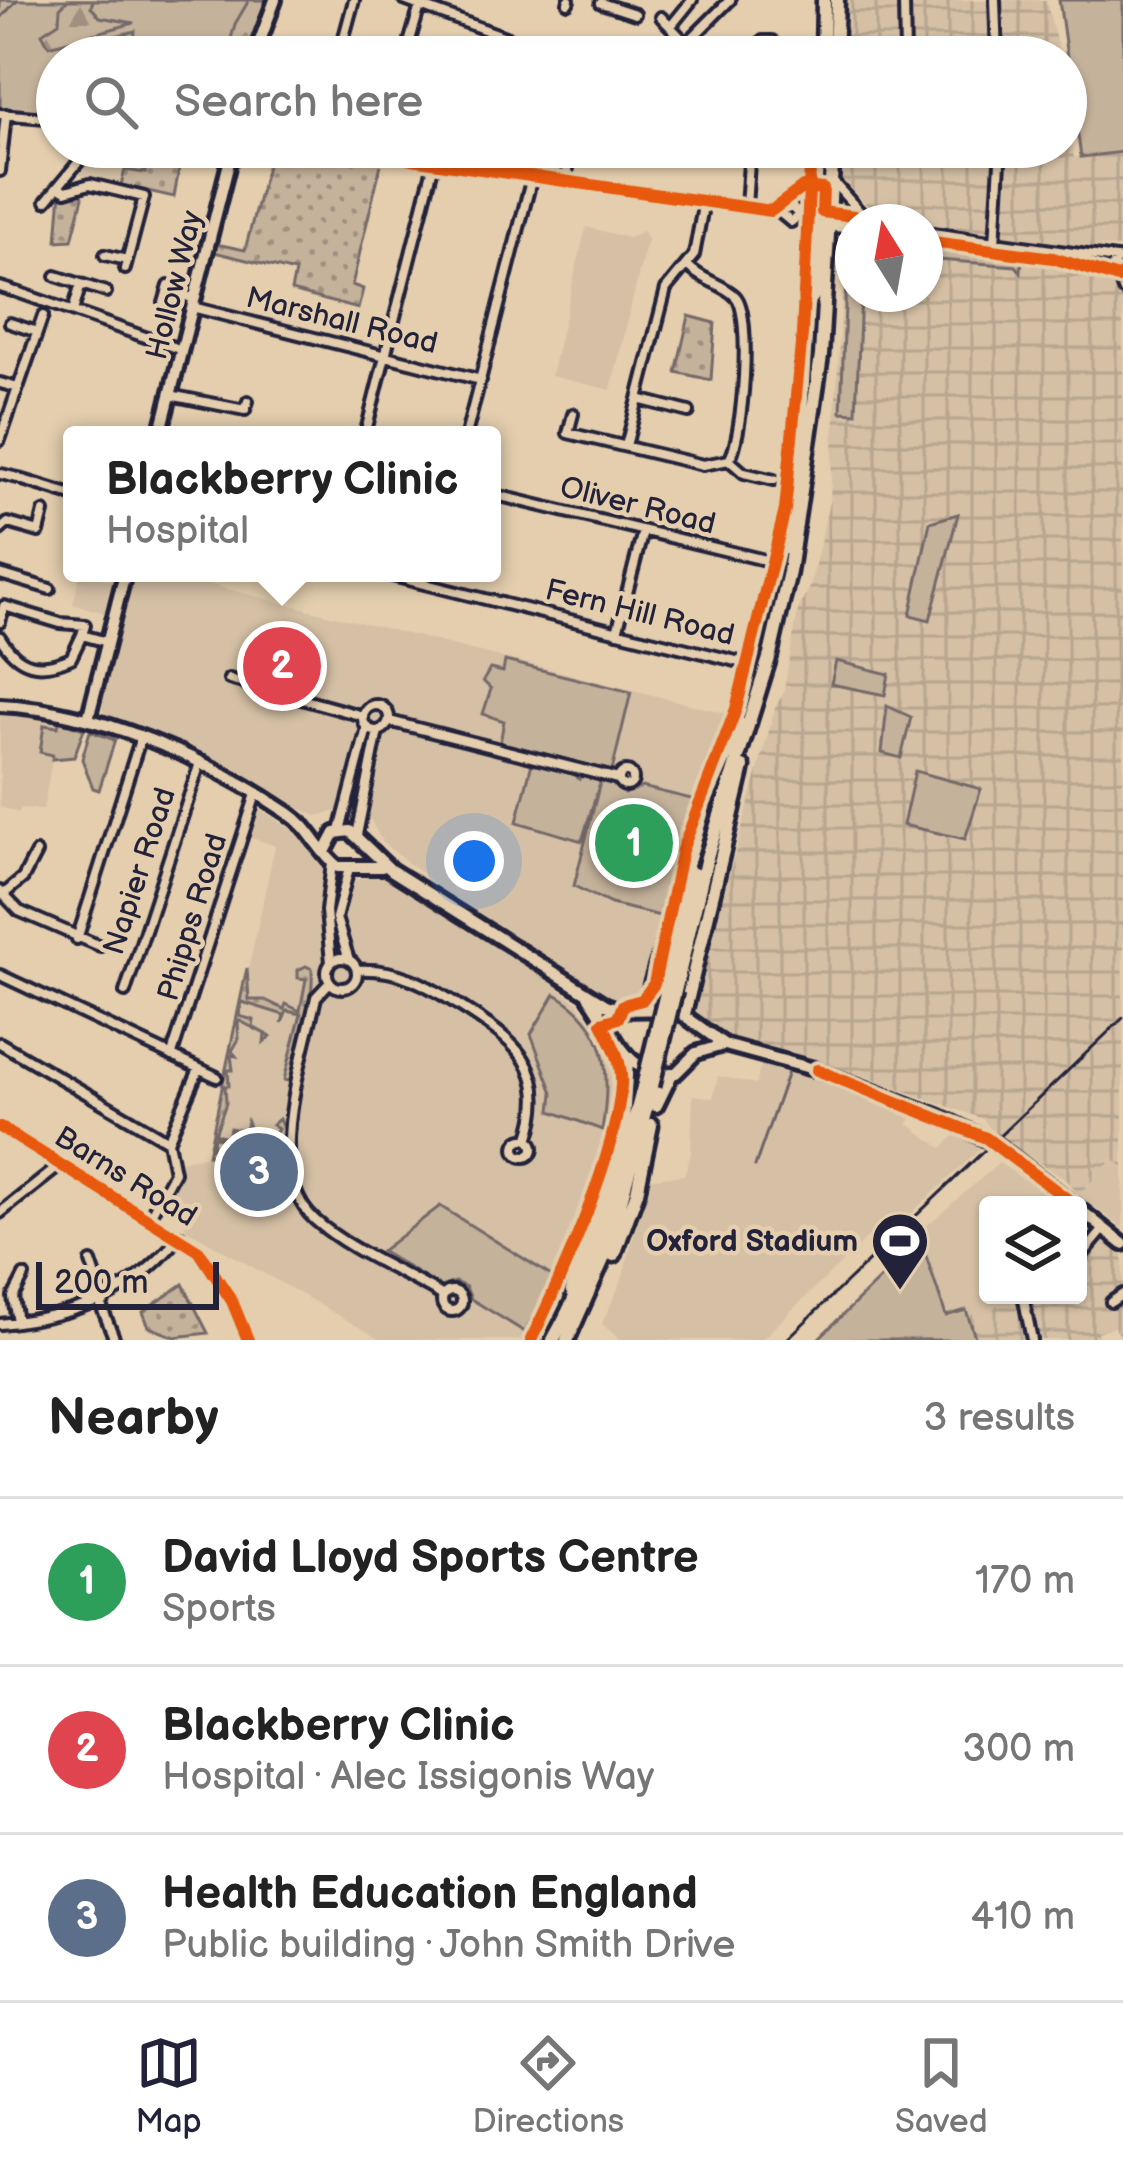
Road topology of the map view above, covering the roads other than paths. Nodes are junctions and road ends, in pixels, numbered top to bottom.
1 (275, 0) edge
2 (355, 0) edge
3 (404, 0) edge
4 (692, 0) edge
5 (730, 0) edge
6 (824, 0) edge
7 (837, 0) edge
8 (904, 0) edge
9 (995, 0) edge
10 (601, 3) edge
11 (420, 6) junction
12 (632, 7) edge
13 (661, 17) dead end
14 (671, 26) junction
15 (492, 32) junction
16 (262, 36) edge
17 (344, 36) edge
18 (411, 36) edge
19 (491, 36) edge
20 (503, 36) edge
21 (679, 36) edge
22 (694, 36) edge
23 (823, 36) edge
24 (836, 36) edge
25 (905, 36) edge
26 (996, 36) edge
27 (3, 114) edge
28 (36, 117) edge
29 (74, 168) edge
30 (228, 168) edge
31 (433, 168) edge
32 (465, 168) edge
33 (568, 168) edge
34 (749, 168) edge
35 (820, 168) edge
36 (832, 168) edge
37 (999, 168) edge
38 (0, 171) edge
39 (532, 177) junction
40 (832, 181) junction
41 (565, 182) junction
42 (58, 187) junction
43 (46, 201) dead end
44 (704, 201) junction
45 (853, 204) edge
46 (746, 207) junction
47 (779, 212) dead end
48 (824, 222) junction
49 (835, 223) edge
50 (943, 235) edge
51 (995, 243) junction
52 (105, 255) dead end
53 (1118, 259) edge
54 (688, 266) junction
55 (56, 276) dead end
56 (82, 284) junction
57 (0, 286) edge
58 (1123, 290) edge
59 (106, 292) dead end
60 (193, 303) junction
61 (164, 304) dead end
62 (45, 310) junction
63 (73, 311) junction
64 (10, 322) dead end
65 (37, 332) junction
66 (182, 350) junction
67 (386, 356) junction
68 (481, 380) junction
69 (0, 383) edge
70 (17, 388) junction
71 (170, 395) junction
72 (638, 399) junction
73 (248, 400) dead end
74 (689, 412) dead end
75 (572, 414) dead end
76 (162, 426) edge
77 (367, 426) edge
78 (468, 426) edge
79 (0, 440) edge
80 (626, 446) junction
81 (729, 460) junction
82 (0, 473) edge
83 (774, 480) dead end
84 (63, 493) edge
85 (501, 496) edge
86 (17, 508) dead end
87 (44, 512) dead end
88 (11, 524) junction
89 (0, 530) edge
90 (643, 531) junction
91 (773, 562) dead end
92 (0, 574) edge
93 (123, 582) edge
94 (416, 582) edge
95 (50, 589) dead end
96 (0, 622) edge
97 (617, 632) junction
98 (82, 635) junction
99 (0, 637) edge
100 (107, 642) junction
101 (770, 655) junction
102 (748, 664) dead end
103 (229, 679) dead end
104 (0, 705) edge
105 (363, 716) junction
106 (88, 719) junction
107 (389, 721) junction
108 (740, 724) junction
109 (373, 730) junction
110 (140, 740) junction
111 (199, 766) junction
112 (619, 779) dead end
113 (256, 794) junction
114 (357, 835) junction
115 (332, 846) junction
116 (364, 848) junction
117 (36, 853) dead end
118 (353, 866) junction
119 (391, 871) junction
120 (2, 892) edge
121 (77, 939) junction
122 (100, 946) dead end
123 (349, 959) junction
124 (331, 962) junction
125 (357, 970) junction
126 (0, 975) edge
127 (330, 982) junction
128 (583, 989) junction
129 (671, 990) junction
130 (125, 992) dead end
131 (640, 1008) junction
132 (688, 1020) junction
133 (619, 1040) junction
134 (0, 1043) edge
135 (725, 1045) junction
136 (696, 1052) junction
137 (172, 1054) junction
138 (627, 1061) junction
139 (199, 1069) junction
140 (670, 1075) junction
141 (218, 1077) dead end
142 (0, 1127) edge
143 (528, 1139) dead end
144 (168, 1141) junction
145 (62, 1164) junction
146 (1063, 1196) edge
147 (0, 1214) edge
148 (1087, 1214) edge
149 (149, 1216) junction
150 (1108, 1230) junction
151 (180, 1235) junction
152 (1123, 1242) edge
153 (1087, 1251) edge
154 (91, 1262) dead end
155 (24, 1276) dead end
156 (1123, 1294) edge
157 (443, 1297) dead end
158 (102, 1302) junction
159 (1112, 1302) dead end
160 (1025, 1304) edge
161 (572, 1318) junction
162 (16, 1322) junction
163 (0, 1324) edge
164 (115, 1340) edge
165 (248, 1340) edge
166 (553, 1340) edge
167 (567, 1340) edge
168 (1032, 1340) edge

1 - 16 main road
2 - 17 street
3 - 11 street
4 - 14 street
5 - 22 street
6 - 23 highway
7 - 24 highway
8 - 25 street
9 - 26 street
10 - 12 street
11 - 15 street
11 - 18 street
13 - 14 street
14 - 21 street
15 - 19 street
15 - 20 street
27 - 28 street
27 - 38 street
29 - 42 street
30 - 60 main road, Hollow Way
31 - 67 street
32 - 39 street
33 - 41 street
34 - 46 street
35 - 48 highway
36 - 40 highway
37 - 51 street
39 - 41 street
39 - 68 street
40 - 45 street
40 - 48 highway
41 - 44 street
42 - 43 street
42 - 52 street
44 - 46 street
44 - 54 street
46 - 47 street
48 - 49 street
48 - 101 highway
48 - 108 highway
50 - 51 street
51 - 53 street
53 - 58 street
54 - 72 street
54 - 81 street
55 - 56 street
56 - 59 street
56 - 63 street
57 - 62 street
60 - 61 street, Marshall Road
60 - 66 main road, Hollow Way
60 - 67 street, Marshall Road
62 - 63 street
62 - 65 street
63 - 66 street
64 - 65 street
65 - 70 street
66 - 71 main road, Hollow Way
67 - 68 street, Marshall Road
67 - 77 street
68 - 78 street
69 - 70 street
70 - 79 street
71 - 73 street
71 - 76 main road, Hollow Way
72 - 74 street
72 - 80 street
75 - 80 street
80 - 81 street
81 - 83 street
82 - 84 street
85 - 90 street, Oliver Road
86 - 88 street
87 - 88 street
88 - 89 street
90 - 91 street, Oliver Road
90 - 97 street
92 - 95 street
93 - 100 main road
94 - 97 street, Fern Hill Road
96 - 98 street
97 - 102 street, Fern Hill Road
98 - 99 street
98 - 100 street
100 - 106 main road
101 - 129 highway
101 - 132 highway
103 - 105 street
104 - 106 main road
105 - 107 street
105 - 109 street
106 - 110 main road
107 - 109 street
107 - 112 street
108 - 129 highway
108 - 131 highway
109 - 114 street
109 - 115 street
110 - 111 main road
110 - 121 street
111 - 113 main road
111 - 130 street, Napier Road
113 - 115 main road
113 - 137 street, Phipps Road
114 - 115 main road
114 - 116 main road
115 - 118 main road
115 - 124 street
116 - 118 main road
116 - 119 main road
117 - 120 street
118 - 119 main road
118 - 123 street
119 - 128 main road
120 - 121 street
121 - 122 street
123 - 124 street
123 - 125 street
124 - 127 street
125 - 127 street
125 - 143 street
126 - 137 street
127 - 157 street
128 - 131 main road
128 - 133 main road
129 - 161 highway, bridge
131 - 132 main road
131 - 133 main road
132 - 135 main road
132 - 136 main road
133 - 138 main road
134 - 144 street
135 - 136 main road
135 - 146 main road
136 - 140 main road
137 - 139 street
138 - 140 main road
138 - 161 highway
139 - 141 street
139 - 144 street
140 - 161 highway
142 - 145 street, Barns Road
144 - 149 street
145 - 147 street
145 - 149 street, Barns Road
148 - 150 main road
149 - 151 street, Barns Road
150 - 152 main road
150 - 153 street
151 - 158 street
151 - 165 street, Barns Road
154 - 158 street
155 - 162 street
156 - 159 street
158 - 162 street
158 - 164 street
160 - 168 street
161 - 166 highway
161 - 167 highway
162 - 163 street

